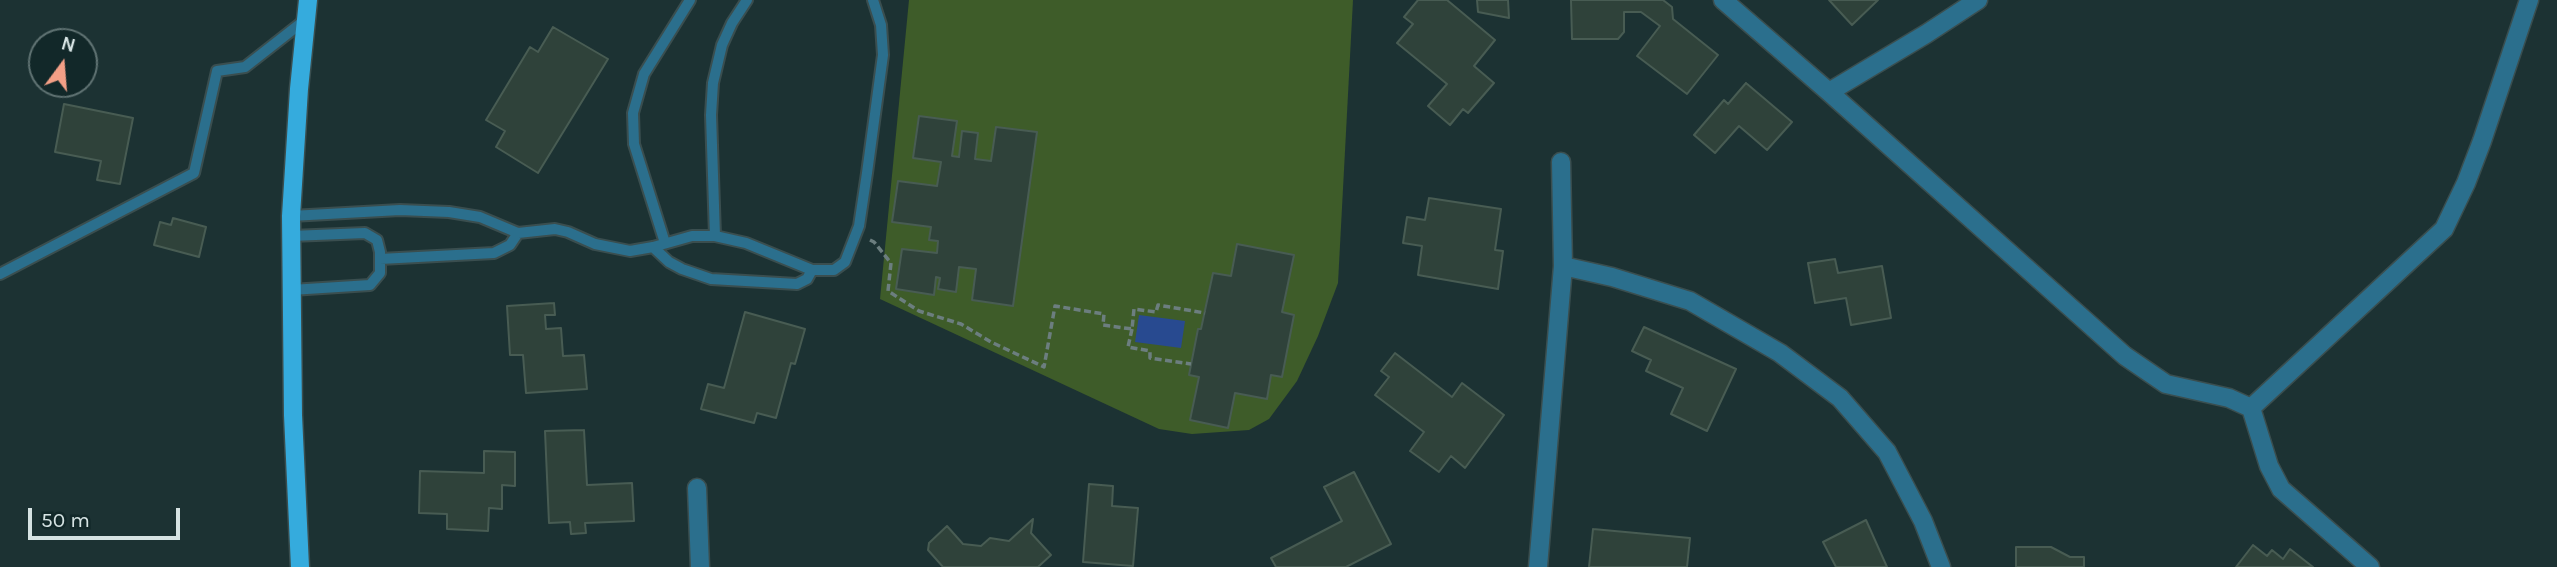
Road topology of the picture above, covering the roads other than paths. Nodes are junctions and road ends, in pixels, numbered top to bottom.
1 (308, 0) edge
2 (690, 0) edge
3 (747, 0) edge
4 (873, 0) edge
5 (1723, 0) edge
6 (1978, 0) edge
7 (2529, 0) edge
8 (305, 20) junction
9 (1829, 92) junction
10 (1561, 162) dead end
11 (290, 216) junction
12 (519, 233) junction
13 (291, 236) junction
14 (715, 236) junction
15 (665, 243) junction
16 (653, 247) junction
17 (380, 259) junction
18 (1563, 266) junction
19 (812, 270) junction
20 (0, 274) edge
21 (291, 290) junction
22 (2251, 408) junction
23 (697, 488) dead end
24 (300, 567) edge
25 (700, 567) edge
26 (1538, 567) edge
27 (1941, 567) edge
28 (2370, 567) edge

1 - 8 main road
2 - 15 lane
3 - 14 lane
4 - 19 lane
5 - 9 street
6 - 9 street
7 - 22 street
8 - 11 main road
8 - 20 lane
9 - 22 street
10 - 18 street
11 - 12 lane
11 - 13 main road
12 - 16 lane
12 - 17 lane
13 - 17 lane
13 - 21 main road
14 - 15 lane
14 - 19 lane
15 - 16 lane
16 - 19 lane
17 - 21 lane
18 - 26 street
18 - 27 street
21 - 24 main road
22 - 28 street
23 - 25 street

